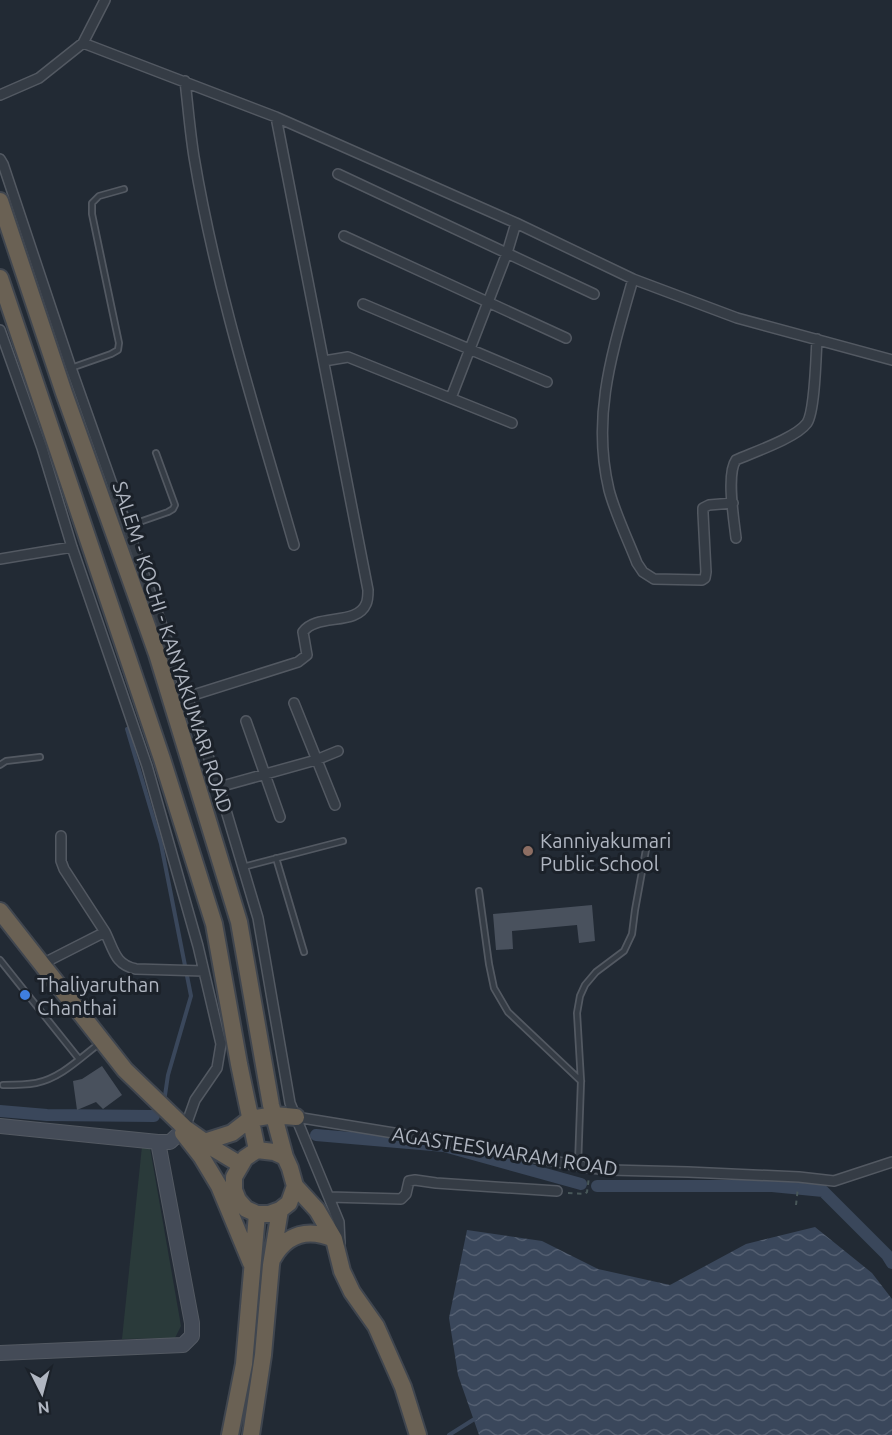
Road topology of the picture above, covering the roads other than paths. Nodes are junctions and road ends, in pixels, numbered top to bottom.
1 (105, 0) edge
2 (83, 43) junction
3 (185, 81) junction
4 (0, 95) edge
5 (276, 117) junction
6 (0, 159) edge
7 (338, 174) dead end
8 (123, 189) dead end
9 (0, 201) edge
10 (516, 223) junction
11 (344, 236) dead end
12 (507, 253) junction
13 (0, 278) edge
14 (633, 279) junction
15 (594, 294) dead end
16 (488, 302) junction
17 (363, 304) dead end
18 (0, 330) edge
19 (566, 338) dead end
20 (817, 339) junction
21 (470, 350) junction
22 (892, 360) edge
23 (324, 361) junction
24 (71, 368) junction
25 (547, 382) dead end
26 (451, 398) junction
27 (512, 423) dead end
28 (156, 453) dead end
29 (733, 503) junction
30 (128, 526) junction
31 (736, 538) dead end
32 (294, 545) dead end
33 (72, 547) junction
34 (0, 559) edge
35 (187, 697) junction
36 (294, 703) dead end
37 (246, 721) dead end
38 (339, 751) dead end
39 (40, 757) dead end
40 (316, 759) junction
41 (0, 765) edge
42 (265, 775) junction
43 (219, 787) junction
44 (335, 805) dead end
45 (280, 817) dead end
46 (61, 836) dead end
47 (343, 841) dead end
48 (647, 844) dead end
49 (276, 858) junction
50 (243, 867) junction
51 (479, 891) dead end
52 (0, 911) edge
53 (105, 932) junction
54 (304, 952) dead end
55 (0, 960) edge
56 (42, 964) junction
57 (204, 971) junction
58 (102, 1042) junction
59 (79, 1059) junction
60 (581, 1081) junction
61 (3, 1085) dead end
62 (274, 1115) junction
63 (296, 1117) junction
64 (250, 1119) junction
65 (0, 1126) edge
66 (183, 1130) junction
67 (158, 1142) junction
68 (204, 1142) junction
69 (257, 1150) junction
70 (285, 1157) junction
71 (892, 1162) edge
72 (241, 1165) junction
73 (578, 1166) junction
74 (295, 1186) junction
75 (557, 1191) road end
76 (328, 1197) junction
77 (280, 1210) junction
78 (258, 1214) junction
79 (334, 1239) junction
80 (272, 1260) junction
81 (253, 1267) junction
82 (342, 1270) junction
83 (0, 1353) edge
84 (230, 1435) edge
85 (251, 1435) edge
86 (418, 1435) edge

1 - 2 street
2 - 3 street
2 - 4 street
3 - 5 street
3 - 32 street
5 - 10 street
5 - 23 street
6 - 24 street
7 - 12 street
8 - 24 lane
9 - 62 highway, SALEM - KOCHI - KANYAKUMARI ROAD
10 - 12 street
10 - 14 street
11 - 16 street
12 - 15 street
12 - 16 street
13 - 64 highway
14 - 20 street
14 - 29 street
16 - 19 street
16 - 21 street
17 - 21 street
18 - 33 street
20 - 22 street
20 - 29 street
21 - 25 street
21 - 26 street
23 - 26 street
23 - 35 street
24 - 30 street
26 - 27 street
28 - 30 lane
29 - 31 street
30 - 35 street
33 - 34 street
33 - 57 street
35 - 43 street
36 - 40 street
37 - 42 street
38 - 40 street
39 - 41 lane
40 - 42 street
40 - 44 street
42 - 43 street
42 - 45 street
43 - 50 street
46 - 53 street
47 - 49 lane
48 - 60 lane
49 - 50 lane
49 - 54 lane
50 - 63 street
51 - 60 lane
52 - 56 highway
53 - 56 street
53 - 57 street
55 - 59 lane
56 - 58 highway
57 - 66 street
58 - 59 lane
58 - 66 highway
59 - 61 lane
60 - 73 lane
62 - 63 highway
62 - 64 highway
62 - 70 highway, SALEM - KOCHI - KANYAKUMARI ROAD
63 - 73 street, AGASTEESWARAM ROAD
63 - 76 street
64 - 68 highway
64 - 69 highway
65 - 67 street
66 - 67 street
66 - 68 highway
66 - 81 highway
67 - 83 street
68 - 72 highway
69 - 70 highway
69 - 72 highway
70 - 74 highway
71 - 73 street, AGASTEESWARAM ROAD
72 - 78 highway
74 - 77 highway
74 - 79 highway
75 - 76 street
76 - 82 street
77 - 78 highway
77 - 80 highway
78 - 81 highway
79 - 80 highway
79 - 82 highway
80 - 85 highway
81 - 84 highway
82 - 86 highway

